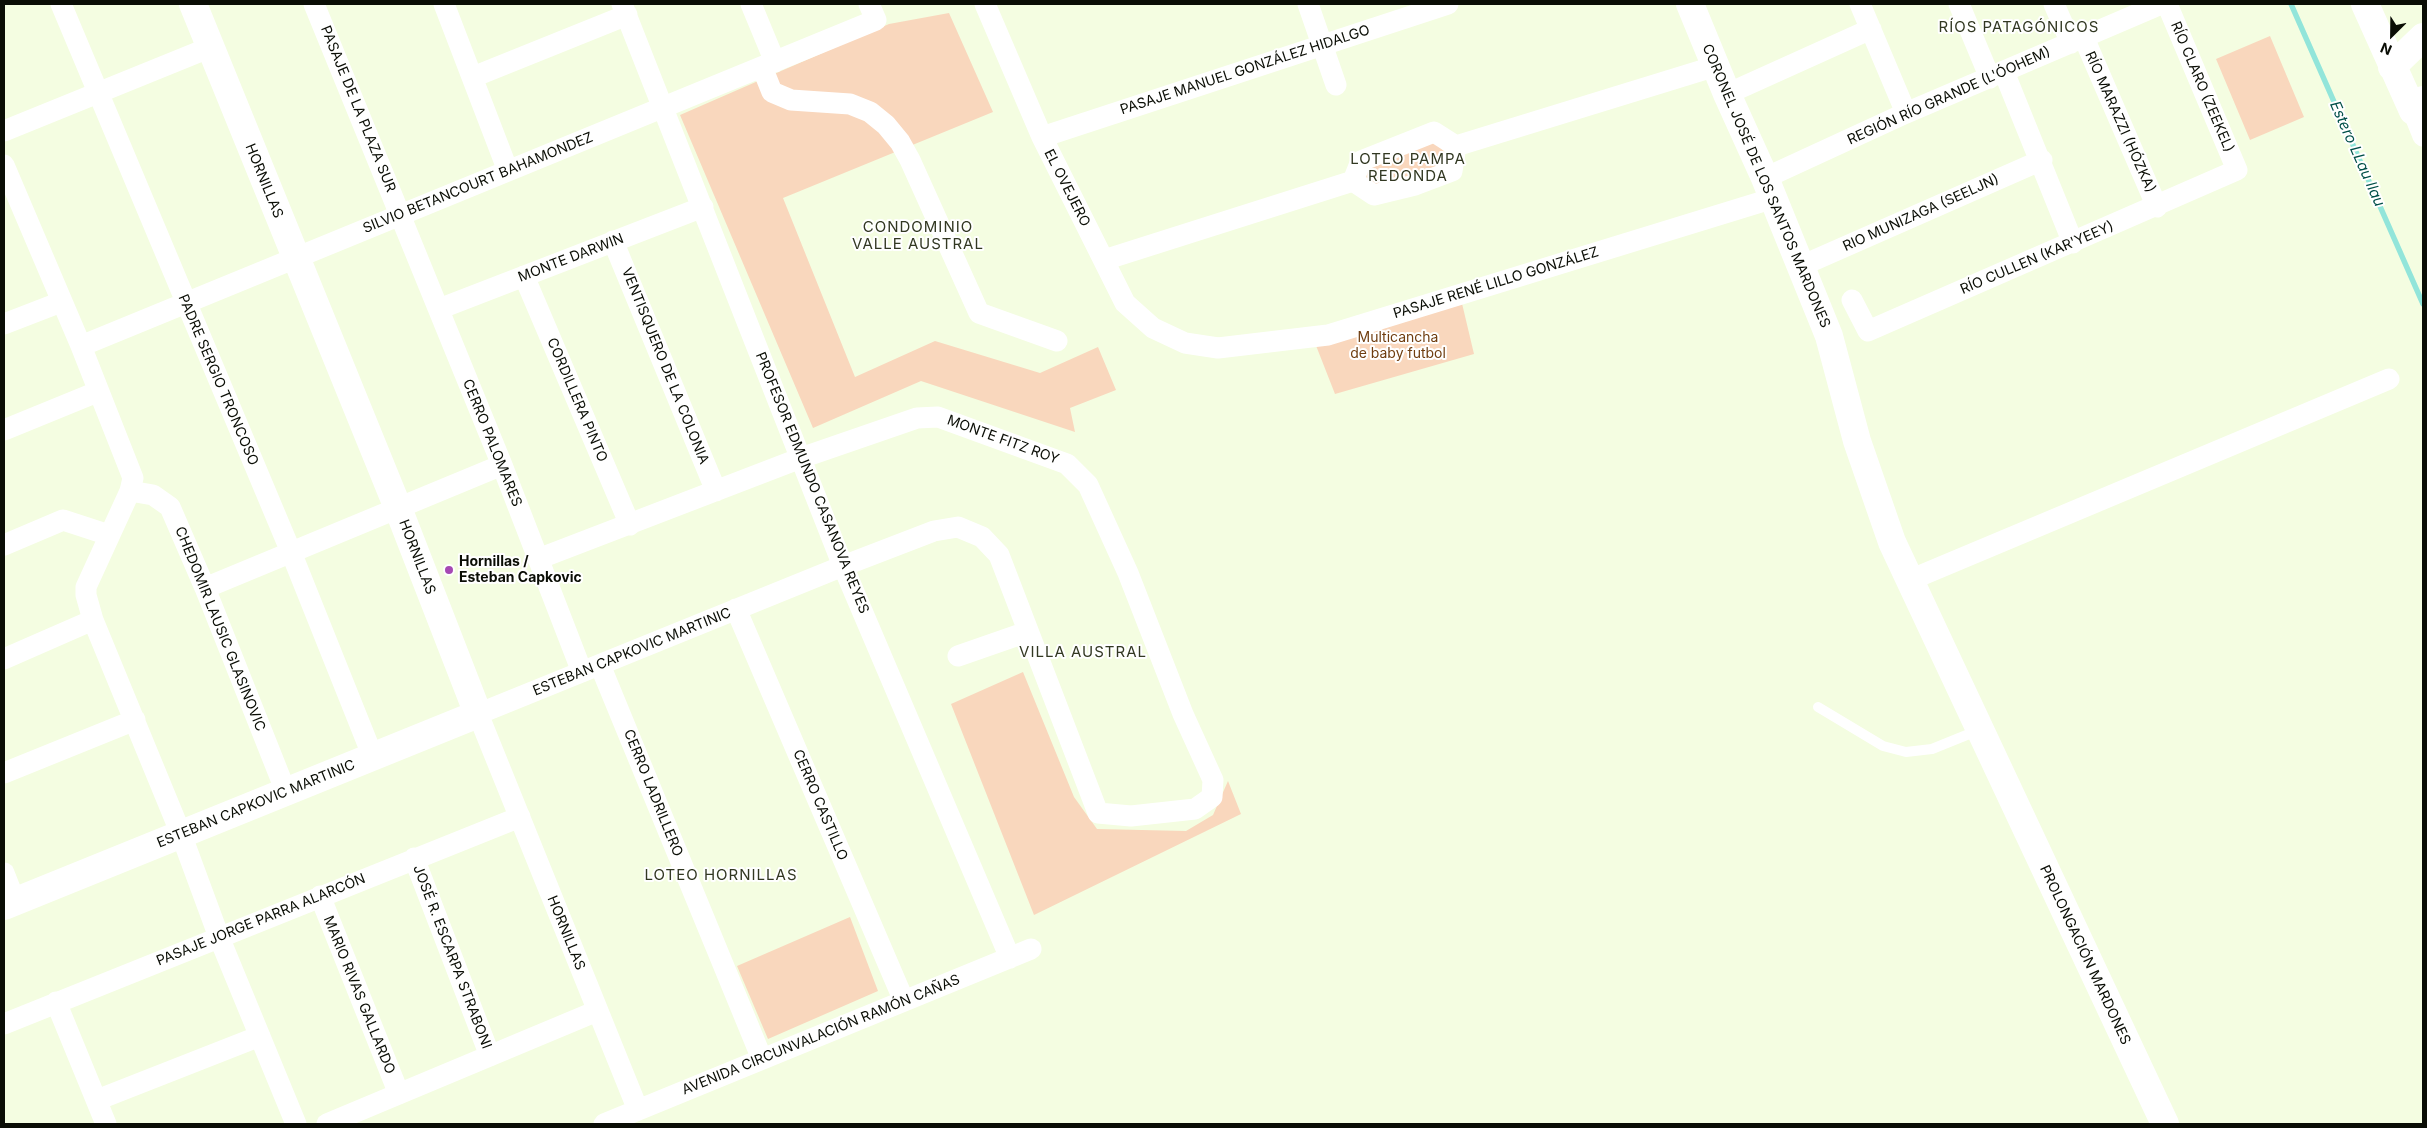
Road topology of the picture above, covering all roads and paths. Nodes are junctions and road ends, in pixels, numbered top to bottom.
1 (61, 4) edge
2 (193, 4) edge
3 (314, 4) edge
4 (444, 4) edge
5 (751, 4) edge
6 (985, 4) edge
7 (1308, 4) edge
8 (1448, 4) edge
9 (1860, 4) edge
10 (1959, 4) edge
11 (2054, 4) edge
12 (2365, 4) edge
13 (2157, 5) edge
14 (1696, 6) edge
15 (624, 9) edge
16 (872, 12) edge
17 (1871, 29) junction
18 (2423, 37) edge
19 (2077, 40) junction
20 (1324, 44) junction
21 (211, 47) junction
22 (768, 64) junction
23 (1716, 66) junction
24 (2392, 67) junction
25 (1997, 75) junction
26 (474, 77) junction
27 (1336, 85) dead end
28 (98, 92) junction
29 (1727, 94) junction
30 (2418, 106) edge
31 (663, 107) junction
32 (1906, 113) junction
33 (4, 131) edge
34 (2423, 136) edge
35 (1042, 137) junction
36 (1456, 146) junction
37 (2042, 160) junction
38 (4, 165) edge
39 (2237, 170) joint
40 (508, 171) junction
41 (1353, 181) junction
42 (1769, 188) junction
43 (9, 195) edge
44 (703, 207) junction
45 (2157, 207) junction
46 (401, 215) junction
47 (614, 241) junction
48 (2073, 243) junction
49 (295, 258) junction
50 (1104, 260) junction
51 (1801, 266) junction
52 (524, 276) junction
53 (1852, 300) dead end
54 (61, 302) junction
55 (186, 304) junction
56 (438, 309) junction
57 (4, 324) edge
58 (1056, 341) dead end
59 (1185, 343) joint
60 (81, 346) junction
61 (2389, 379) dead end
62 (97, 392) junction
63 (4, 430) edge
64 (801, 458) junction
65 (502, 465) junction
66 (130, 491) junction
67 (716, 491) junction
68 (398, 508) junction
69 (630, 525) junction
70 (109, 535) junction
71 (4, 545) edge
72 (291, 552) junction
73 (538, 559) junction
74 (843, 566) junction
75 (1910, 580) junction
76 (204, 588) junction
77 (736, 609) junction
78 (93, 620) junction
79 (1027, 632) junction
80 (958, 656) dead end
81 (4, 659) edge
82 (591, 668) junction
83 (1818, 706) dead end
84 (478, 714) junction
85 (135, 720) junction
86 (1980, 730) junction
87 (373, 757) junction
88 (4, 773) edge
89 (2005, 786) joint
90 (286, 792) junction
91 (1098, 813) joint
92 (520, 817) junction
93 (181, 834) junction
94 (414, 858) junction
95 (4, 873) edge
96 (320, 896) junction
97 (9, 904) edge
98 (220, 937) junction
99 (1030, 949) dead end
100 (1010, 958) junction
101 (904, 1001) junction
102 (56, 1002) junction
103 (597, 1011) junction
104 (4, 1024) edge
105 (260, 1036) junction
106 (490, 1056) junction
107 (762, 1059) junction
108 (398, 1094) junction
109 (97, 1100) junction
110 (638, 1110) junction
111 (610, 1123) edge
112 (106, 1124) edge
113 (296, 1124) edge
114 (327, 1124) edge
115 (2165, 1124) edge

1 - 28 street, PADRE SERGIO TRONCOSO
2 - 21 street, HORNILLAS
3 - 46 street, PASAJE DE LA PLAZA SUR
4 - 26 street
5 - 22 street
6 - 35 street, EL OVEJERO
7 - 20 street
8 - 20 street, PASAJE MANUEL GONZÁLEZ HIDALGO
9 - 17 street
10 - 25 street
11 - 19 street, RÍO MARAZZI (HÓZKA)
12 - 24 street
13 - 19 street, REGIÓN RÍO GRANDE (L'ÓOHEM)
13 - 39 street, RÍO CLARO (ZEEKEL)
14 - 23 street, CORONEL JOSÉ DE LOS SANTOS MARDONES
15 - 26 street
15 - 31 street, PROFESOR EDMUNDO CASANOVA REYES
16 - 22 street, SILVIO BETANCOURT BAHAMONDEZ
17 - 29 street
17 - 32 street
18 - 24 street
19 - 25 street, REGIÓN RÍO GRANDE (L'ÓOHEM)
19 - 45 street, RÍO MARAZZI (HÓZKA)
20 - 27 street
20 - 35 street, PASAJE MANUEL GONZÁLEZ HIDALGO
21 - 28 street
21 - 49 street, HORNILLAS
22 - 31 street, SILVIO BETANCOURT BAHAMONDEZ
22 - 58 street
23 - 29 street, CORONEL JOSÉ DE LOS SANTOS MARDONES
23 - 36 street
24 - 30 street
25 - 32 street, REGIÓN RÍO GRANDE (L'ÓOHEM)
25 - 37 street
26 - 40 street
28 - 33 street
28 - 55 street, PADRE SERGIO TRONCOSO
29 - 42 street, CORONEL JOSÉ DE LOS SANTOS MARDONES
30 - 34 street
31 - 40 street, SILVIO BETANCOURT BAHAMONDEZ
31 - 44 street, PROFESOR EDMUNDO CASANOVA REYES
32 - 42 street, REGIÓN RÍO GRANDE (L'ÓOHEM)
35 - 50 street, EL OVEJERO
36 - 41 street
36 - 41 street
37 - 48 street
37 - 51 street, RIO MUNIZAGA (SEELJN)
38 - 43 street
39 - 45 street, RÍO CULLEN (KAR'YEEY)
40 - 46 street, SILVIO BETANCOURT BAHAMONDEZ
41 - 50 street
42 - 51 street, CORONEL JOSÉ DE LOS SANTOS MARDONES
42 - 59 street, PASAJE RENÉ LILLO GONZÁLEZ
43 - 54 street
44 - 47 street, MONTE DARWIN
44 - 64 street, PROFESOR EDMUNDO CASANOVA REYES
45 - 48 street, RÍO CULLEN (KAR'YEEY)
46 - 49 street, SILVIO BETANCOURT BAHAMONDEZ
46 - 56 street, CERRO PALOMARES
47 - 52 street, MONTE DARWIN
47 - 67 street, VENTISQUERO DE LA COLONIA
48 - 53 street, RÍO CULLEN (KAR'YEEY)
49 - 55 street, SILVIO BETANCOURT BAHAMONDEZ
49 - 68 street, HORNILLAS
50 - 59 street, EL OVEJERO
51 - 75 street, CORONEL JOSÉ DE LOS SANTOS MARDONES
52 - 56 street, MONTE DARWIN
52 - 69 street, CORDILLERA PINTO
54 - 57 street
54 - 60 street
55 - 60 street, SILVIO BETANCOURT BAHAMONDEZ
55 - 72 street, PADRE SERGIO TRONCOSO
56 - 65 street, CERRO PALOMARES
60 - 62 street
61 - 75 street
62 - 63 street
62 - 66 street
64 - 67 street, MONTE FITZ ROY
64 - 74 street, PROFESOR EDMUNDO CASANOVA REYES
64 - 91 street, MONTE FITZ ROY
65 - 68 street
65 - 73 street, CERRO PALOMARES
66 - 70 street
66 - 76 street, CHEDOMIR LAUSIC GLASINOVIC
67 - 69 street, MONTE FITZ ROY
68 - 72 street
68 - 84 street, HORNILLAS
69 - 73 street, MONTE FITZ ROY
70 - 71 street
70 - 78 street
72 - 76 street
72 - 87 street, PADRE SERGIO TRONCOSO
73 - 82 street, CERRO PALOMARES
74 - 77 street, ESTEBAN CAPKOVIC MARTINIC
74 - 79 street, ESTEBAN CAPKOVIC MARTINIC
74 - 100 street, PROFESOR EDMUNDO CASANOVA REYES
75 - 86 street, CORONEL JOSÉ DE LOS SANTOS MARDONES
76 - 90 street, CHEDOMIR LAUSIC GLASINOVIC
77 - 82 street, ESTEBAN CAPKOVIC MARTINIC
77 - 101 street, CERRO CASTILLO
78 - 81 street
78 - 85 street
79 - 80 street
79 - 91 street, ESTEBAN CAPKOVIC MARTINIC
82 - 84 street, ESTEBAN CAPKOVIC MARTINIC
82 - 107 street, CERRO LADRILLERO
83 - 86 lane
84 - 87 street, ESTEBAN CAPKOVIC MARTINIC
84 - 92 street, HORNILLAS
85 - 88 street
85 - 93 street
86 - 89 street, CORONEL JOSÉ DE LOS SANTOS MARDONES
87 - 90 street, ESTEBAN CAPKOVIC MARTINIC
89 - 115 street, PROLONGACIÓN MARDONES
90 - 93 street, ESTEBAN CAPKOVIC MARTINIC
92 - 94 street, PASAJE JORGE PARRA ALARCÓN
92 - 103 street, HORNILLAS
93 - 97 street, ESTEBAN CAPKOVIC MARTINIC
93 - 98 street
94 - 96 street, PASAJE JORGE PARRA ALARCÓN
94 - 106 street, JOSÉ R. ESCARPA STRABONI
95 - 97 street
96 - 98 street, PASAJE JORGE PARRA ALARCÓN
96 - 108 street, MARIO RIVAS GALLARDO
98 - 102 street, PASAJE JORGE PARRA ALARCÓN
98 - 105 street
99 - 100 street, AVENIDA CIRCUNVALACIÓN RAMÓN CAÑAS
100 - 101 street, AVENIDA CIRCUNVALACIÓN RAMÓN CAÑAS
101 - 107 street, AVENIDA CIRCUNVALACIÓN RAMÓN CAÑAS
102 - 104 street, PASAJE JORGE PARRA ALARCÓN
102 - 109 street
103 - 106 street
103 - 110 street, HORNILLAS
105 - 109 street
105 - 113 street
106 - 108 street
107 - 110 street, AVENIDA CIRCUNVALACIÓN RAMÓN CAÑAS
108 - 114 street
109 - 112 street
110 - 111 street, AVENIDA CIRCUNVALACIÓN RAMÓN CAÑAS

